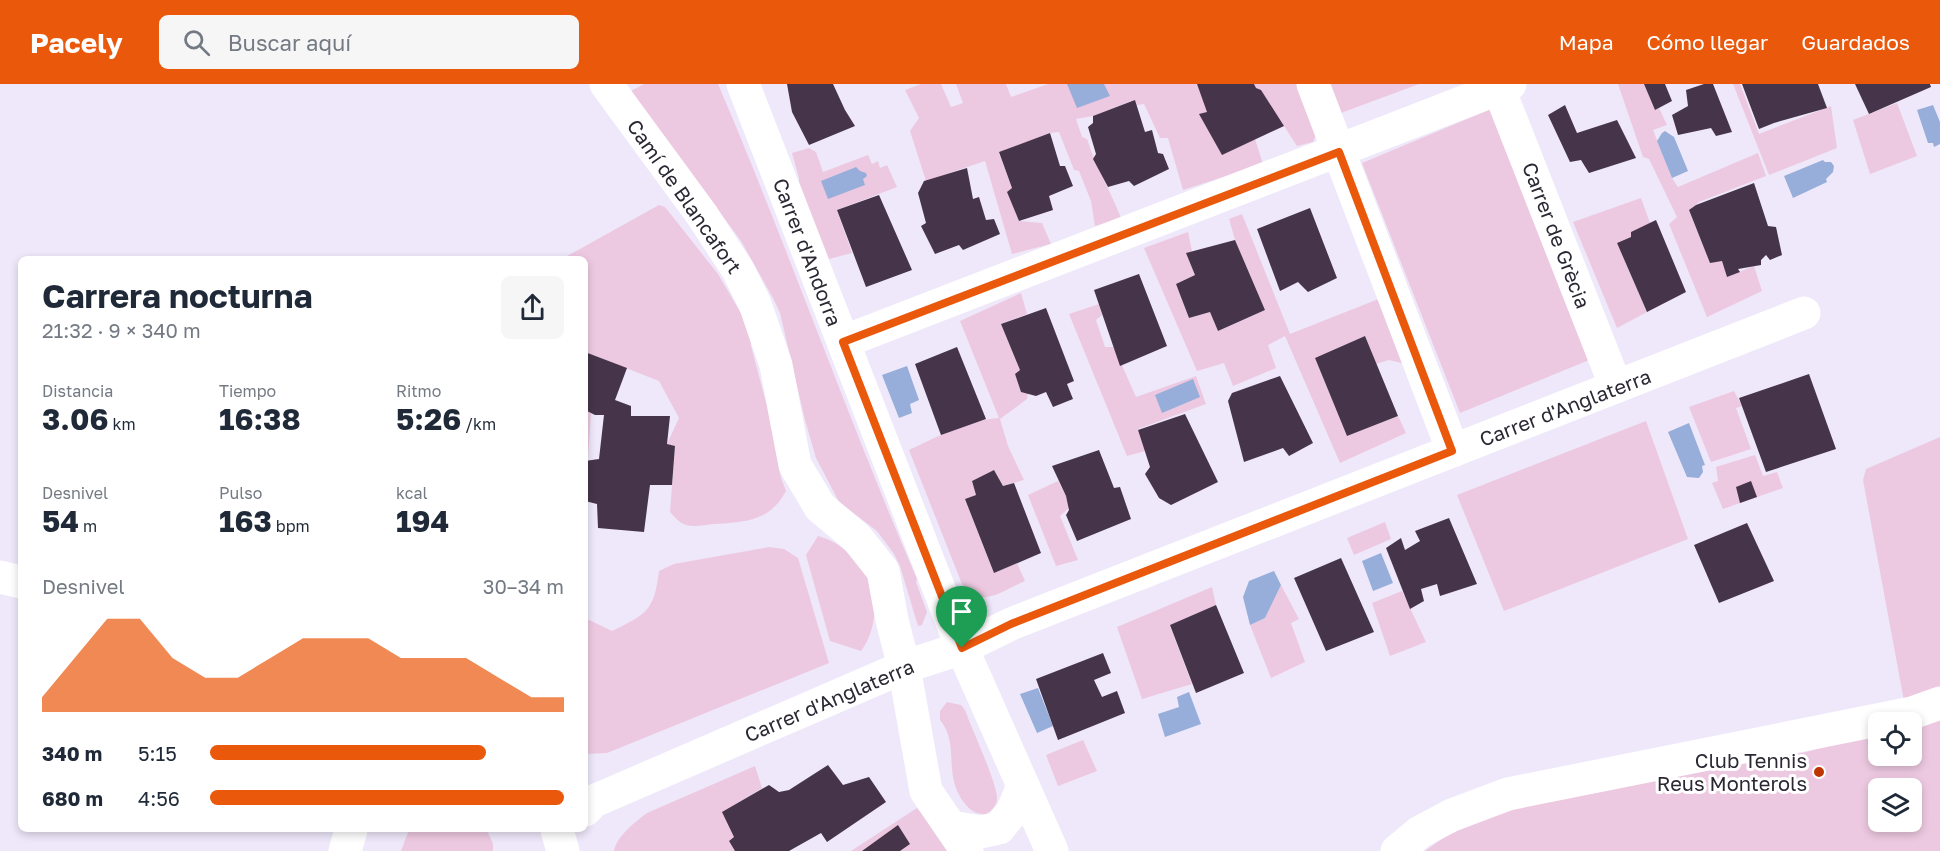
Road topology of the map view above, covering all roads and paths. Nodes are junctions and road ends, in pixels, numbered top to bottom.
1 (606, 84) edge
2 (743, 84) edge
3 (1313, 84) edge
4 (1502, 86) edge
5 (1339, 152) junction
6 (1804, 313) dead end
7 (843, 342) junction
8 (1616, 387) junction
9 (1452, 451) junction
10 (0, 577) edge
11 (18, 581) edge
12 (962, 648) junction
13 (904, 667) junction
14 (1940, 703) edge
15 (1023, 786) junction
16 (588, 804) edge
17 (350, 832) edge
18 (959, 839) edge
19 (345, 851) edge
20 (1052, 851) edge
21 (1397, 851) edge

1 - 13 street, Camí de Blancafort
2 - 7 street, Carrer d'Andorra
3 - 5 street
4 - 5 street
4 - 8 street, Carrer de Grècia
5 - 7 street
5 - 9 street
6 - 8 street, Carrer d'Anglaterra
7 - 12 street, Carrer d'Andorra
8 - 9 street, Carrer d'Anglaterra
9 - 12 street, Carrer d'Anglaterra
10 - 11 street
12 - 13 street, Carrer d'Anglaterra
12 - 15 street, Carrer d'Andorra
13 - 16 street, Carrer d'Anglaterra
13 - 18 street
14 - 21 street
15 - 18 street
15 - 20 street, Carrer d'Andorra
17 - 19 street

